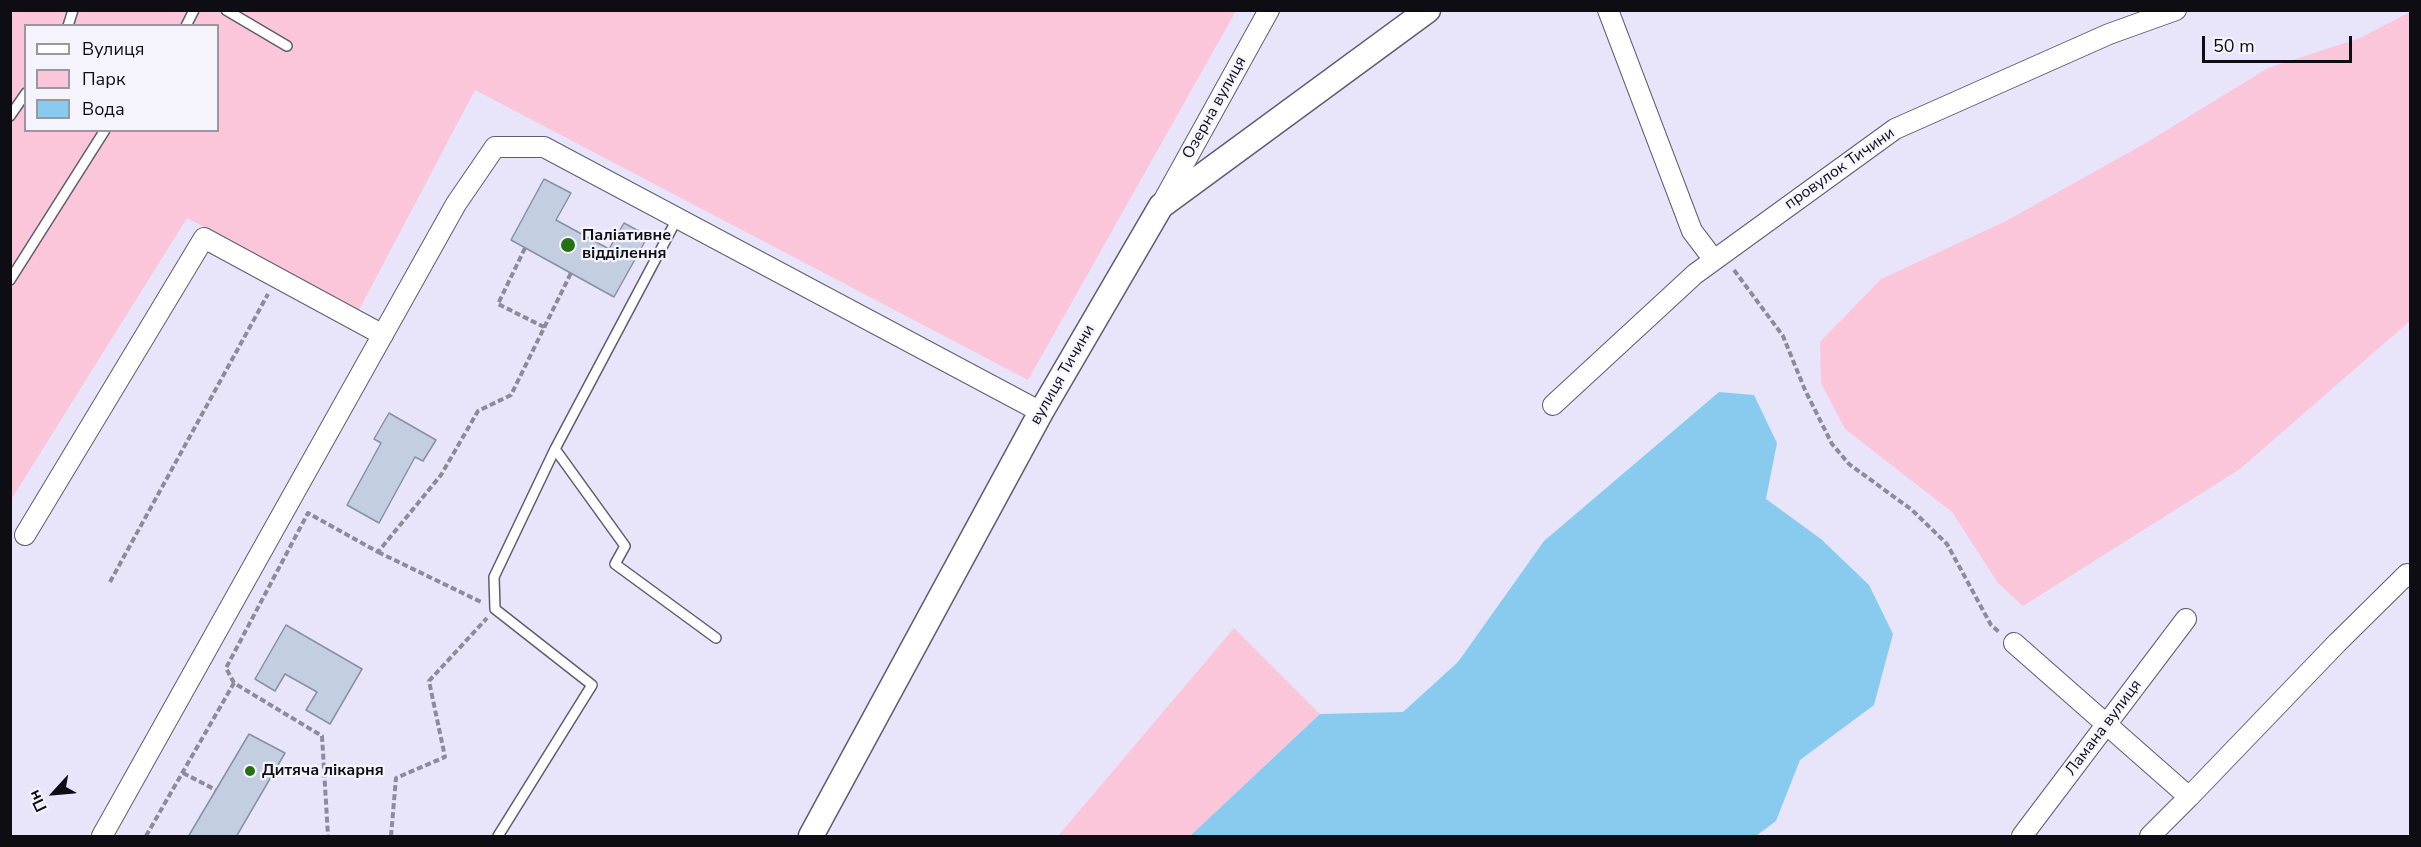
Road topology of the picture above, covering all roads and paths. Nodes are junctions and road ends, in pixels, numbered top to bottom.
1 (194, 10) edge
2 (226, 10) edge
3 (1269, 10) edge
4 (1428, 10) edge
5 (1608, 10) edge
6 (2176, 10) edge
7 (187, 24) edge
8 (287, 46) dead end
9 (24, 96) edge
10 (10, 116) edge
11 (104, 132) edge
12 (1161, 206) junction
13 (678, 217) junction
14 (525, 248) dead end
15 (1714, 260) junction
16 (570, 273) dead end
17 (277, 278) junction
18 (10, 280) edge
19 (544, 327) junction
20 (383, 335) junction
21 (1553, 405) dead end
22 (1041, 412) junction
23 (555, 449) junction
24 (25, 535) dead end
25 (378, 552) junction
26 (2409, 569) edge
27 (110, 582) dead end
28 (495, 609) junction
29 (2186, 619) dead end
30 (716, 638) dead end
31 (2014, 643) joint
32 (234, 683) junction
33 (2107, 724) junction
34 (183, 772) junction
35 (216, 790) dead end
36 (2188, 797) junction
37 (102, 837) edge
38 (146, 837) edge
39 (328, 837) edge
40 (391, 837) edge
41 (498, 837) edge
42 (812, 837) edge
43 (2022, 837) edge
44 (2150, 837) edge

1 - 7 lane
2 - 8 lane
3 - 12 street, Озерна вулиця
4 - 12 street, вулиця Тичини
5 - 15 street
6 - 15 street, провулок Тичини
9 - 10 lane
11 - 18 lane
12 - 22 street, вулиця Тичини
13 - 20 street
13 - 22 street
13 - 23 lane
14 - 19 path
15 - 21 street, провулок Тичини
15 - 31 path
16 - 19 path
17 - 20 street
17 - 24 street
17 - 27 path
19 - 25 path
20 - 37 street
22 - 42 street, вулиця Тичини
23 - 28 lane
23 - 30 lane
25 - 28 path
25 - 32 path
26 - 36 street
28 - 40 path
28 - 41 lane
29 - 33 street, Ламана вулиця
31 - 33 street
32 - 34 path
32 - 39 path
33 - 36 street
33 - 43 street, Ламана вулиця
34 - 35 path
34 - 38 path
36 - 44 street

